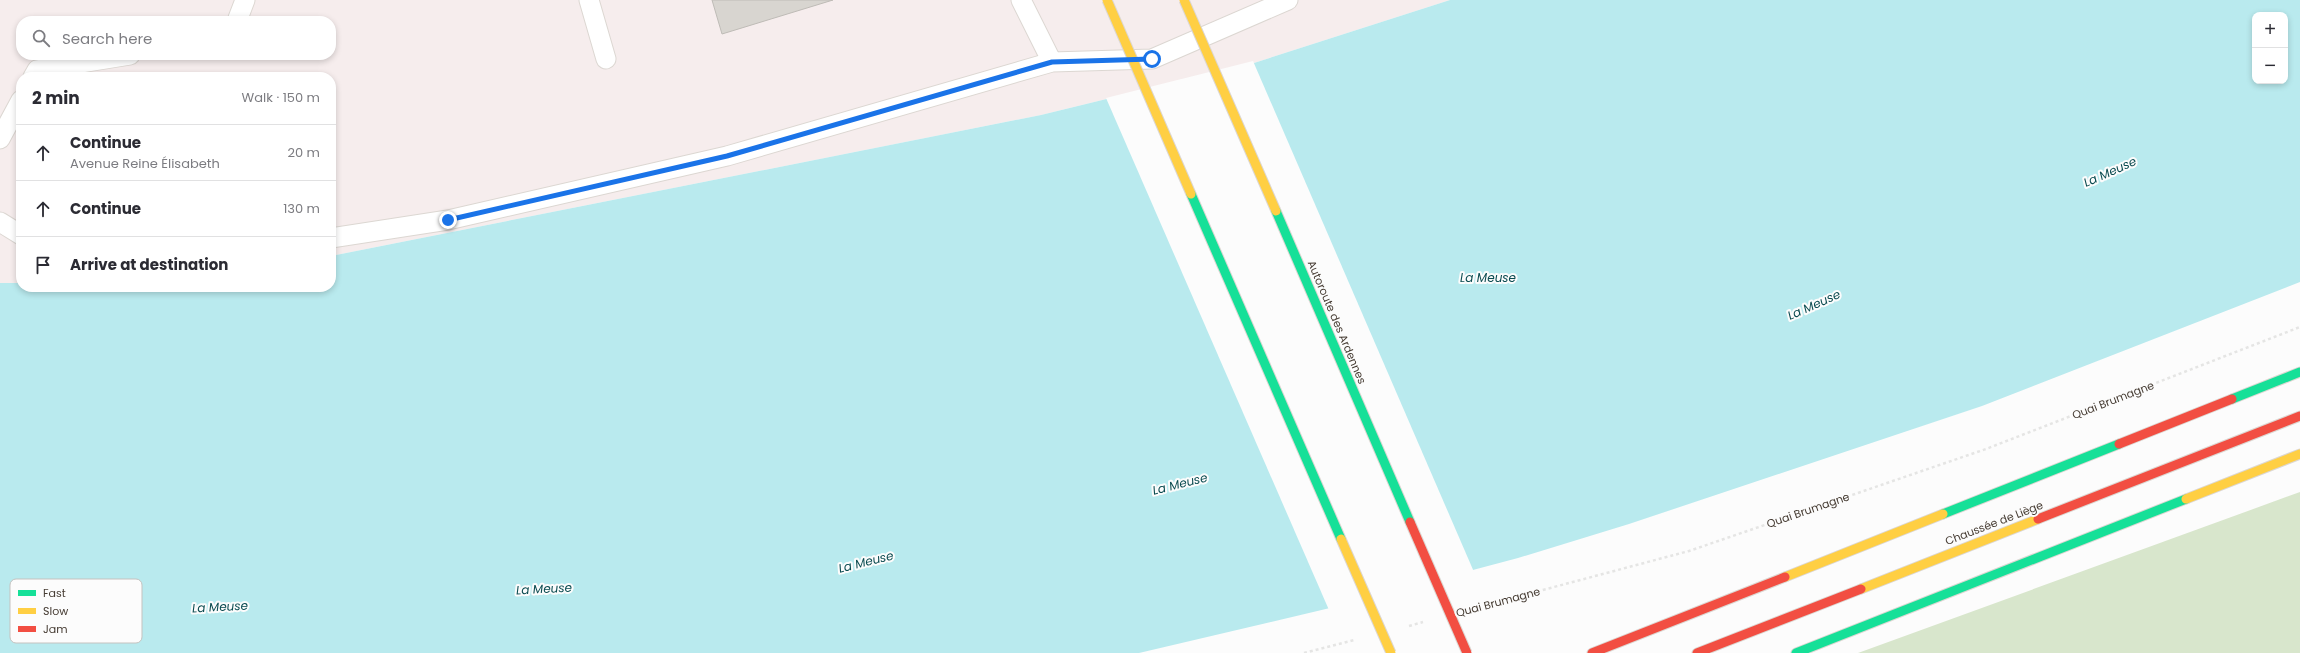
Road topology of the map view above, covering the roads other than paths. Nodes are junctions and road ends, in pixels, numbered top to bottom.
1 (245, 0) edge
2 (589, 0) edge
3 (1021, 0) edge
4 (1107, 0) edge
5 (1184, 0) edge
6 (1288, 0) edge
7 (239, 16) edge
8 (99, 60) edge
9 (606, 60) dead end
10 (1052, 62) junction
11 (36, 72) edge
12 (16, 109) edge
13 (0, 139) edge
14 (0, 222) edge
15 (16, 232) edge
16 (336, 237) edge
17 (2300, 372) edge
18 (2300, 416) edge
19 (2300, 454) edge
20 (1391, 653) edge
21 (1467, 653) edge
22 (1592, 653) edge
23 (1697, 653) edge
24 (1796, 653) edge

1 - 7 lane
2 - 9 lane
3 - 10 lane
4 - 20 main road, bridge
5 - 21 main road, Autoroute des Ardennes, bridge
6 - 10 lane
8 - 11 lane
10 - 16 lane
12 - 13 lane
14 - 15 lane
17 - 22 main road
18 - 23 main road, Chaussée de Liège
19 - 24 main road

